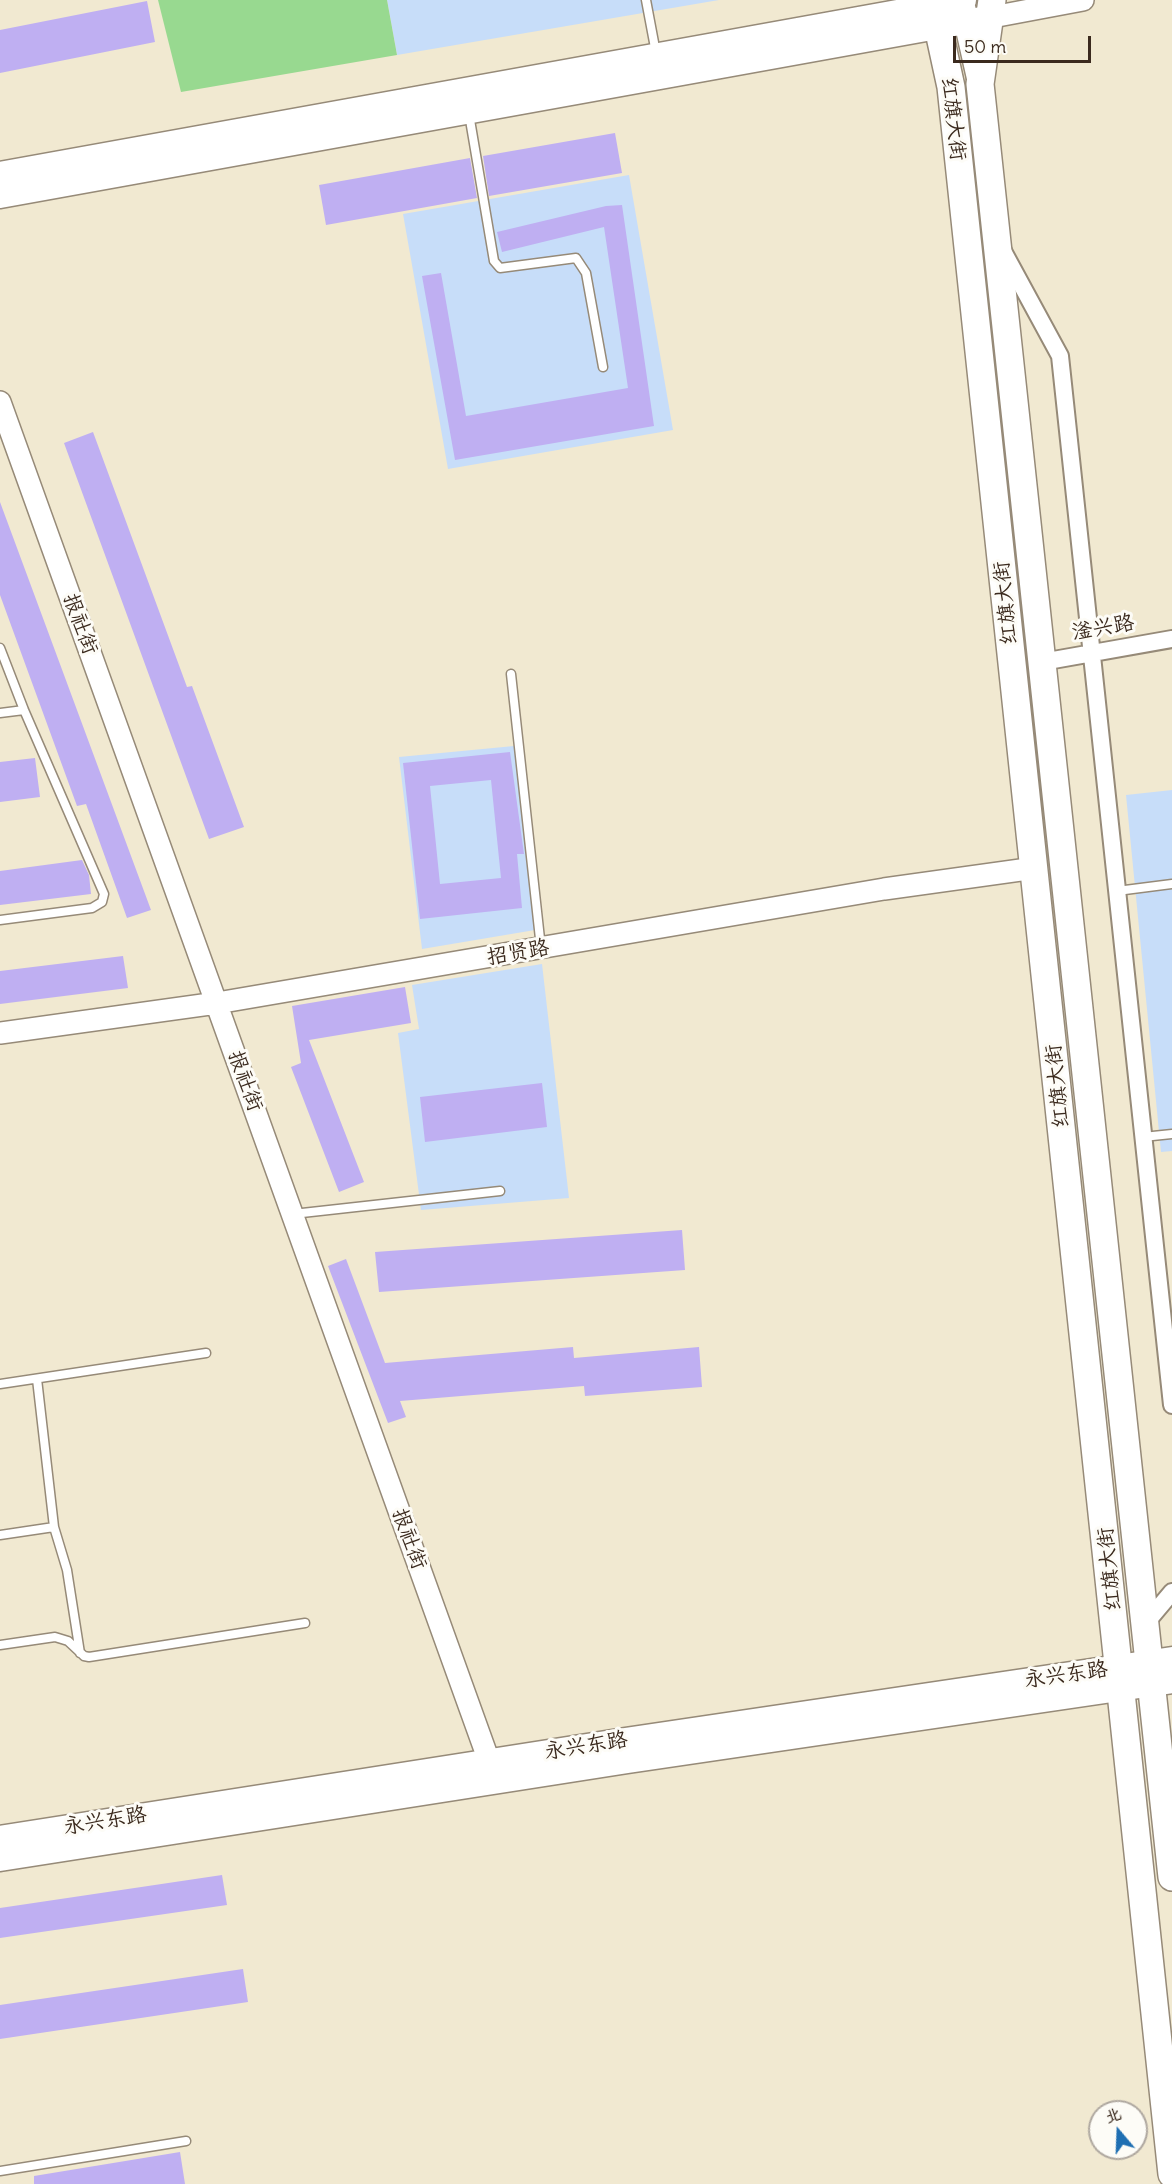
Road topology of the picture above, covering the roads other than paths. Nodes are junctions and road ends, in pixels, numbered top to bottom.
1 (646, 0) edge
2 (1083, 0) edge
3 (958, 7) edge
4 (657, 57) junction
5 (469, 113) junction
6 (0, 174) edge
7 (0, 196) edge
8 (997, 241) junction
9 (603, 367) dead end
10 (0, 402) edge
11 (1172, 639) edge
12 (0, 648) edge
13 (1092, 653) junction
14 (1042, 662) junction
15 (511, 674) dead end
16 (24, 710) junction
17 (0, 713) edge
18 (1035, 868) junction
19 (1172, 884) edge
20 (1117, 891) junction
21 (0, 920) edge
22 (541, 949) junction
23 (217, 1003) junction
24 (0, 1033) edge
25 (1172, 1134) edge
26 (1143, 1137) junction
27 (501, 1191) dead end
28 (293, 1215) junction
29 (206, 1353) dead end
30 (37, 1378) junction
31 (0, 1384) edge
32 (1172, 1405) edge
33 (54, 1527) junction
34 (0, 1535) edge
35 (1172, 1592) edge
36 (305, 1623) dead end
37 (1145, 1624) junction
38 (0, 1645) edge
39 (80, 1653) junction
40 (1161, 1671) edge
41 (1121, 1677) junction
42 (489, 1761) junction
43 (0, 1838) edge
44 (0, 1859) edge
45 (1172, 1877) edge
46 (186, 2141) dead end
47 (0, 2171) edge
48 (1172, 2174) edge

1 - 4 lane
2 - 3 street
3 - 4 main road
3 - 5 main road
3 - 8 main road, 红旗大街
3 - 18 main road, 红旗大街
4 - 6 main road
5 - 7 main road
5 - 9 lane
8 - 13 street
8 - 14 main road, 红旗大街
10 - 23 street, 报社街
11 - 13 street, 滏兴路
12 - 16 lane
13 - 14 street, 滏兴路
13 - 20 street
14 - 37 main road, 红旗大街
15 - 22 lane
16 - 17 lane
16 - 21 lane
18 - 22 street, 招贤路
18 - 41 main road, 红旗大街
19 - 20 lane
20 - 26 street
22 - 23 street, 招贤路
23 - 24 street, 招贤路
23 - 28 street, 报社街
25 - 26 lane
26 - 32 street
27 - 28 lane
28 - 42 street, 报社街
29 - 30 lane
30 - 31 lane
30 - 33 lane
33 - 34 lane
33 - 39 lane
35 - 37 street
36 - 39 lane
37 - 40 main road, 红旗大街
38 - 39 lane
40 - 41 main road, 永兴东路
40 - 45 main road, 红旗大街
41 - 42 main road, 永兴东路
41 - 44 main road, 永兴东路
41 - 48 main road, 红旗大街
42 - 43 main road, 永兴东路
46 - 47 lane

